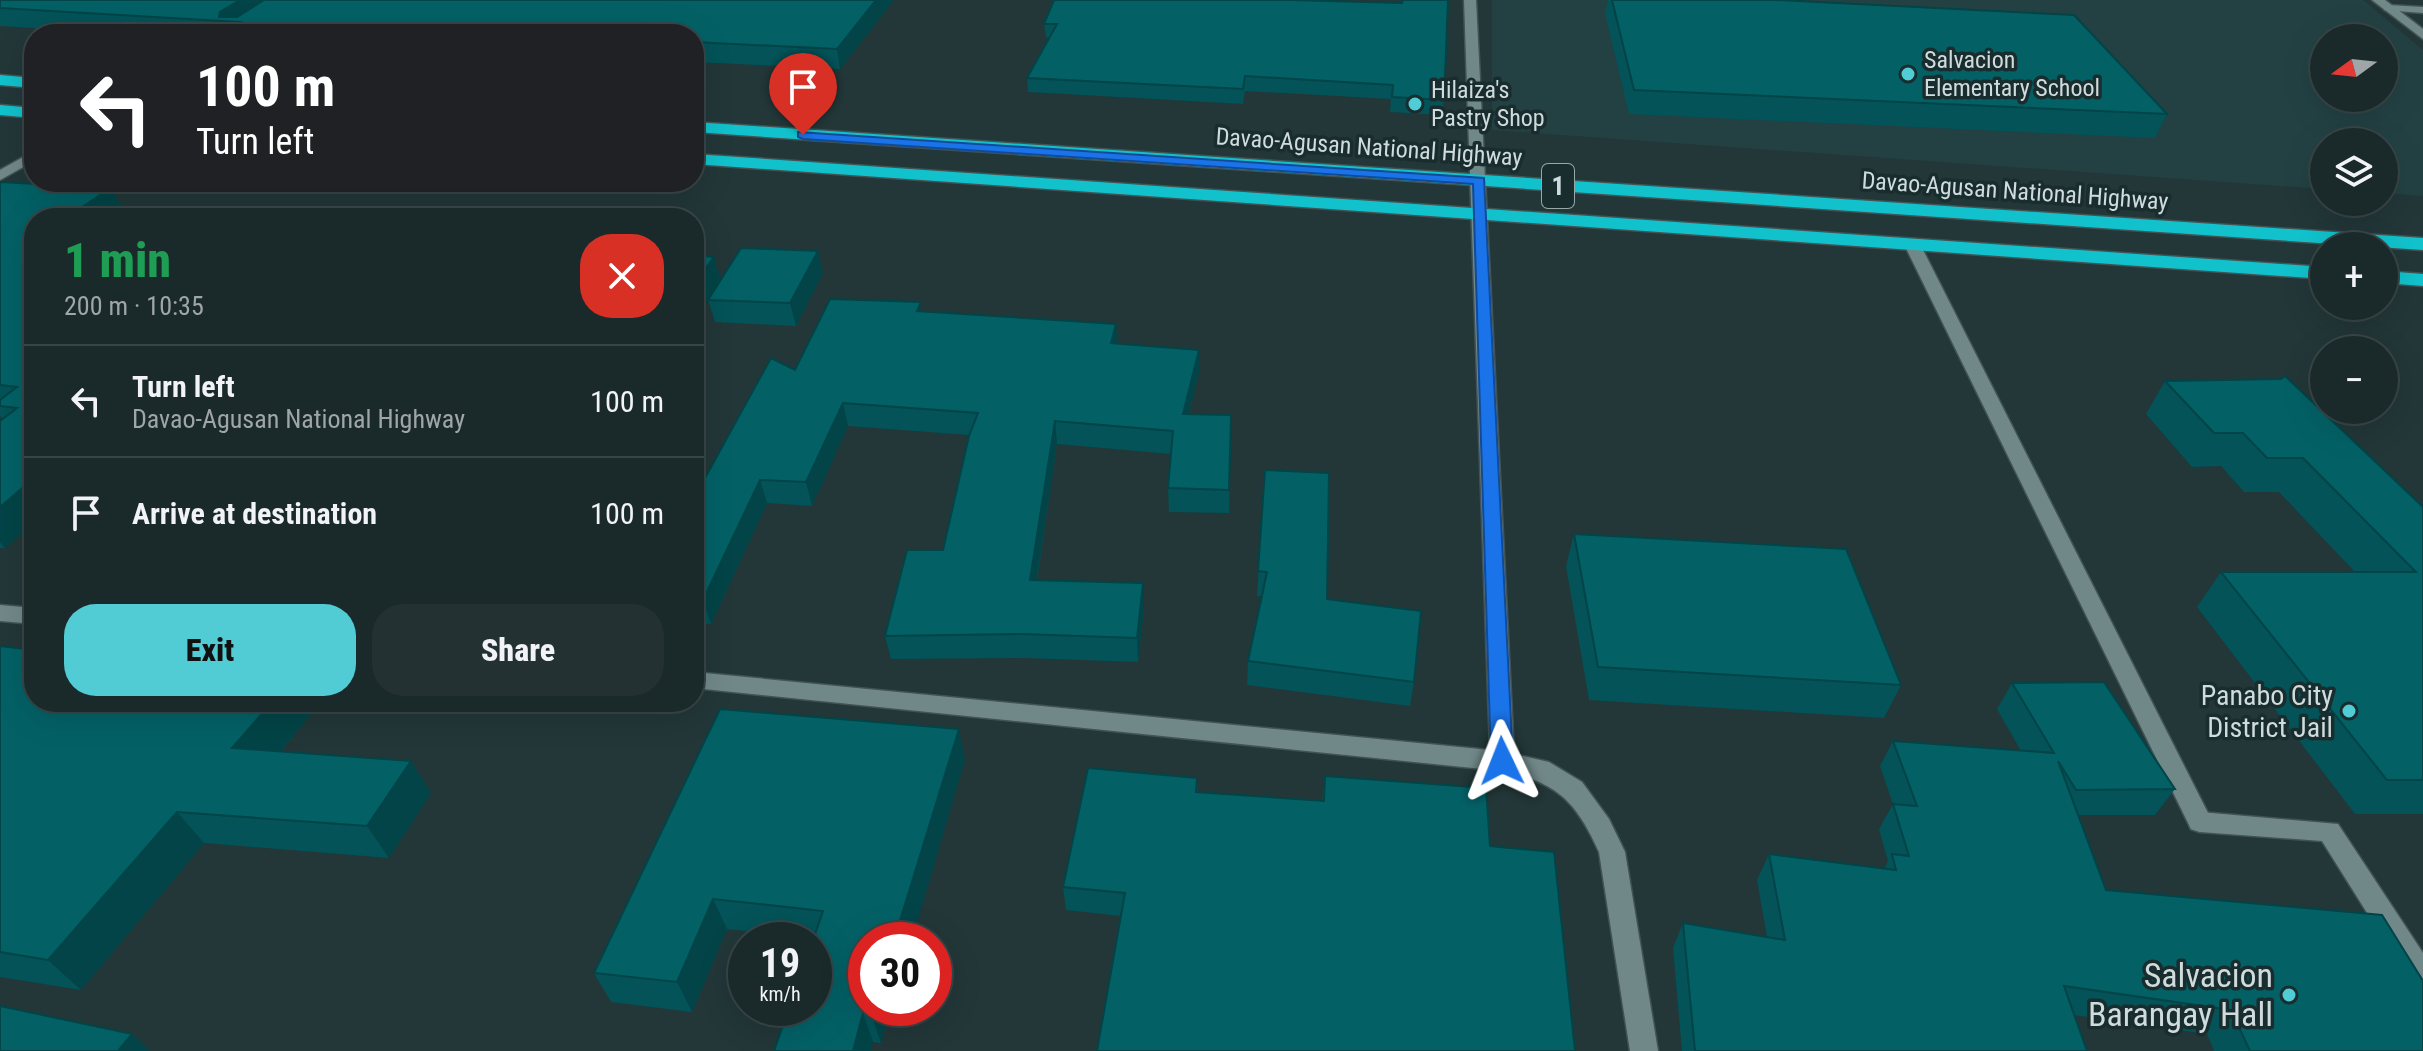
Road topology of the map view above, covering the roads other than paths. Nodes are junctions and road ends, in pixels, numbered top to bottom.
1 (1470, 0) edge
2 (2383, 4) edge
3 (2423, 10) edge
4 (2423, 35) edge
5 (0, 80) edge
6 (24, 82) edge
7 (0, 110) edge
8 (24, 112) edge
9 (704, 128) edge
10 (830, 137) junction
11 (704, 160) edge
12 (24, 161) edge
13 (807, 167) junction
14 (0, 176) edge
15 (1480, 181) junction
16 (1480, 214) junction
17 (2087, 222) junction
18 (1912, 244) junction
19 (2423, 244) edge
20 (2112, 258) junction
21 (2310, 272) edge
22 (2398, 278) edge
23 (2423, 280) edge
24 (0, 613) edge
25 (24, 615) edge
26 (704, 681) edge
27 (1502, 761) junction
28 (2423, 977) edge
29 (1644, 1051) edge

1 - 15 street
2 - 3 street
2 - 4 street
5 - 6 highway
7 - 8 highway
9 - 10 highway, Davao-Agusan National Highway / 1
10 - 13 highway
10 - 15 highway, Davao-Agusan National Highway / 1
11 - 13 highway, 1
12 - 14 street
13 - 16 highway, 1
15 - 16 street
15 - 17 highway, Davao-Agusan National Highway / 1
16 - 18 highway, 1
16 - 27 street
17 - 19 highway, Davao-Agusan National Highway / 1
17 - 20 highway
18 - 20 highway, 1
18 - 28 street
20 - 21 highway, 1
22 - 23 highway
24 - 25 street
26 - 27 street
27 - 29 street

